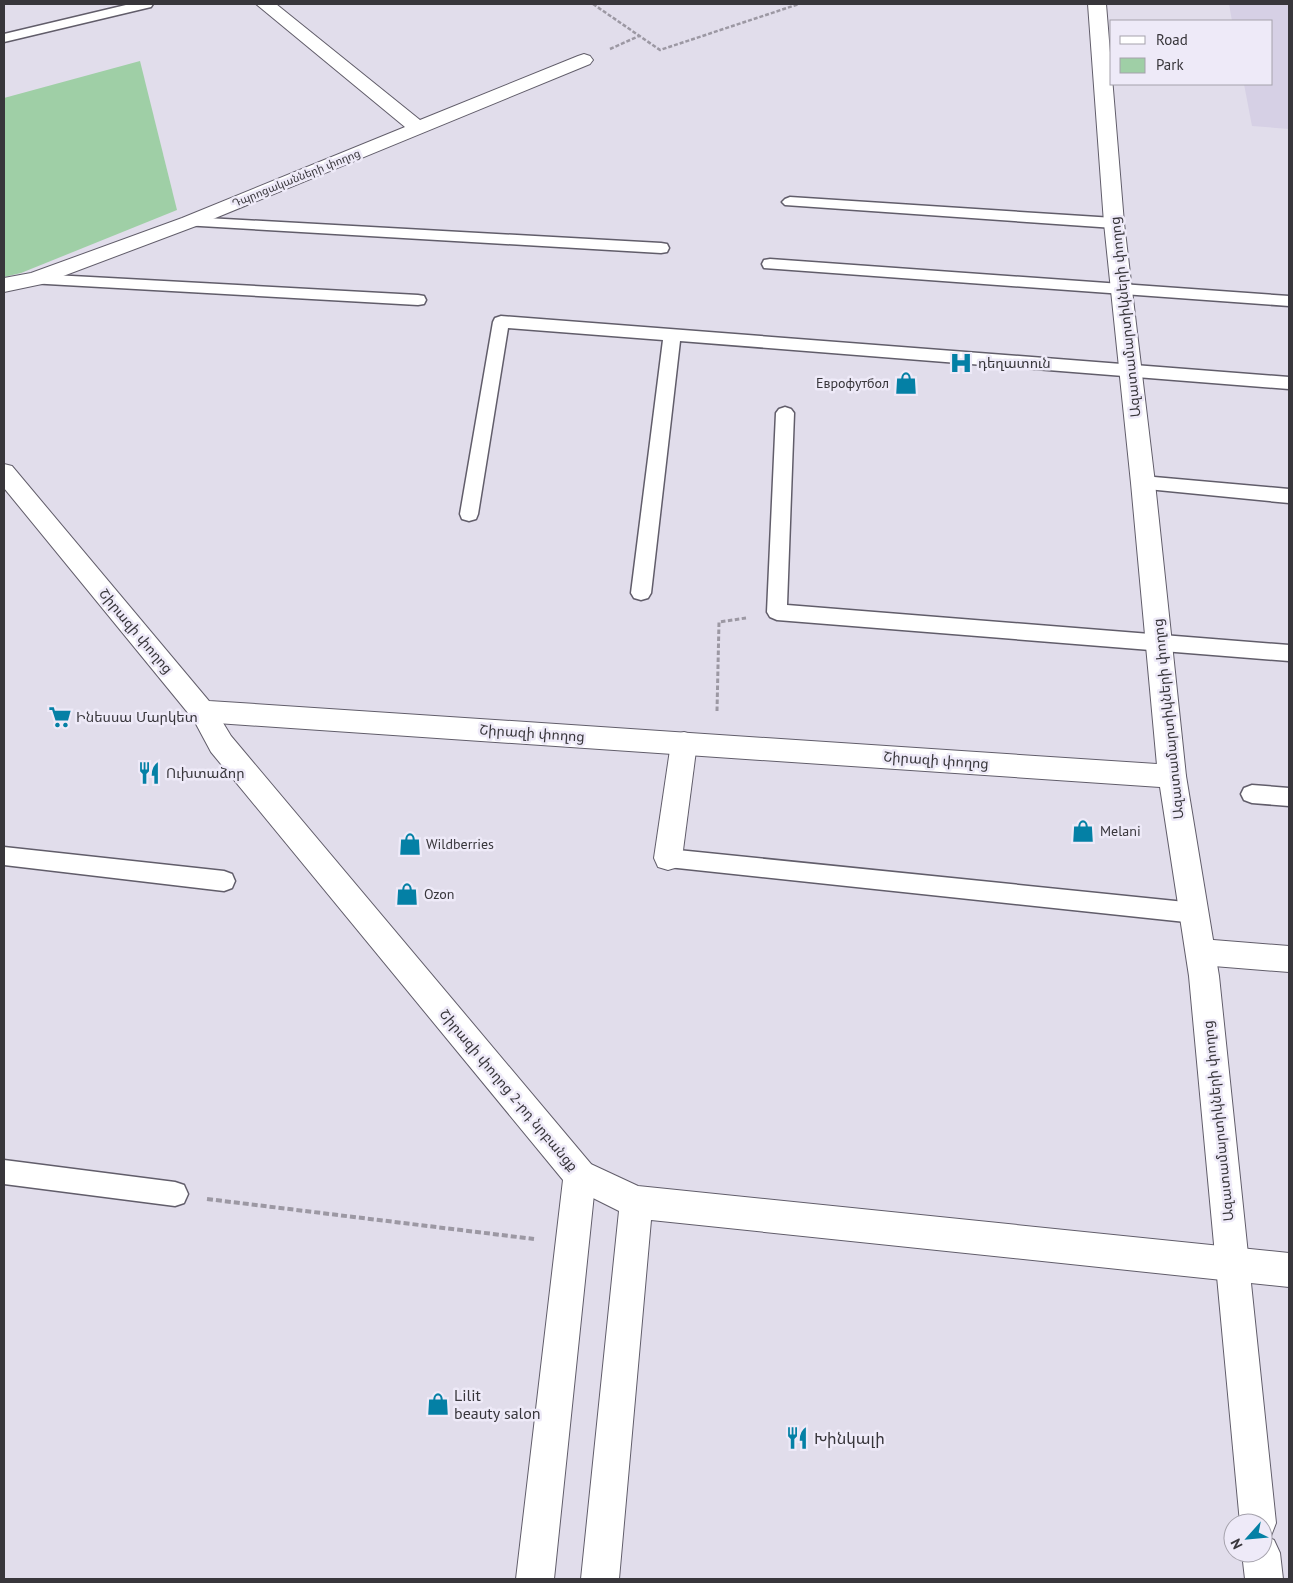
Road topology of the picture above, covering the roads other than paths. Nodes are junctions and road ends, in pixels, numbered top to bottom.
1 (146, 4) edge
2 (265, 4) edge
3 (1097, 4) edge
4 (4, 38) edge
5 (584, 60) dead end
6 (417, 128) junction
7 (790, 202) dead end
8 (189, 222) junction
9 (1114, 223) junction
10 (661, 248) dead end
11 (770, 264) dead end
12 (35, 279) junction
13 (4, 285) edge
14 (1122, 289) junction
15 (418, 300) dead end
16 (1289, 301) edge
17 (672, 335) junction
18 (1130, 370) junction
19 (1289, 383) edge
20 (785, 413) dead end
21 (4, 472) edge
22 (1143, 483) junction
23 (1289, 496) edge
24 (469, 514) dead end
25 (642, 593) dead end
26 (1160, 642) junction
27 (1289, 653) edge
28 (202, 711) junction
29 (684, 743) junction
30 (1172, 776) junction
31 (1252, 794) dead end
32 (1289, 797) edge
33 (4, 856) edge
34 (668, 858) joint
35 (224, 881) dead end
36 (1195, 913) junction
37 (1201, 952) junction
38 (1289, 959) edge
39 (4, 1172) edge
40 (580, 1175) junction
41 (175, 1194) road end
42 (636, 1202) junction
43 (1233, 1264) junction
44 (1289, 1270) edge
45 (1257, 1513) edge
46 (1262, 1563) edge
47 (535, 1579) edge
48 (600, 1579) edge
49 (1264, 1579) edge

1 - 4 lane
2 - 6 street
3 - 9 street, Ազատամարտիկների փողոց
5 - 6 street, Դպրոցականների փողոց
6 - 8 street, Դպրոցականների փողոց
7 - 9 lane
8 - 10 lane
8 - 12 street, Դպրոցականների փողոց
9 - 14 street, Ազատամարտիկների փողոց
11 - 14 lane
12 - 13 street, Դպրոցականների փողոց
12 - 15 lane
14 - 16 lane
14 - 18 street, Ազատամարտիկների փողոց
17 - 18 lane
17 - 24 lane
17 - 25 lane
18 - 19 lane
18 - 22 street, Ազատամարտիկների փողոց
20 - 26 lane
21 - 28 street, Շիրազի փողոց
22 - 23 lane
22 - 26 street, Ազատամարտիկների փողոց
26 - 27 lane
26 - 30 street, Ազատամարտիկների փողոց
28 - 29 street, Շիրազի փողոց
28 - 40 street, Շիրազի փողոց 2-րդ նրբանցք
29 - 30 street, Շիրազի փողոց
29 - 34 street
30 - 36 street, Ազատամարտիկների փողոց
31 - 32 lane
33 - 35 lane
34 - 36 lane
36 - 37 street, Ազատամարտիկների փողոց
37 - 38 street
37 - 43 street, Ազատամարտիկների փողոց
39 - 41 lane
40 - 42 street
40 - 47 street, Շիրազի փողոց 2-րդ նրբանցք
42 - 43 street
42 - 48 street
43 - 44 street
43 - 45 street, Ազատամարտիկների փողոց
46 - 49 street

